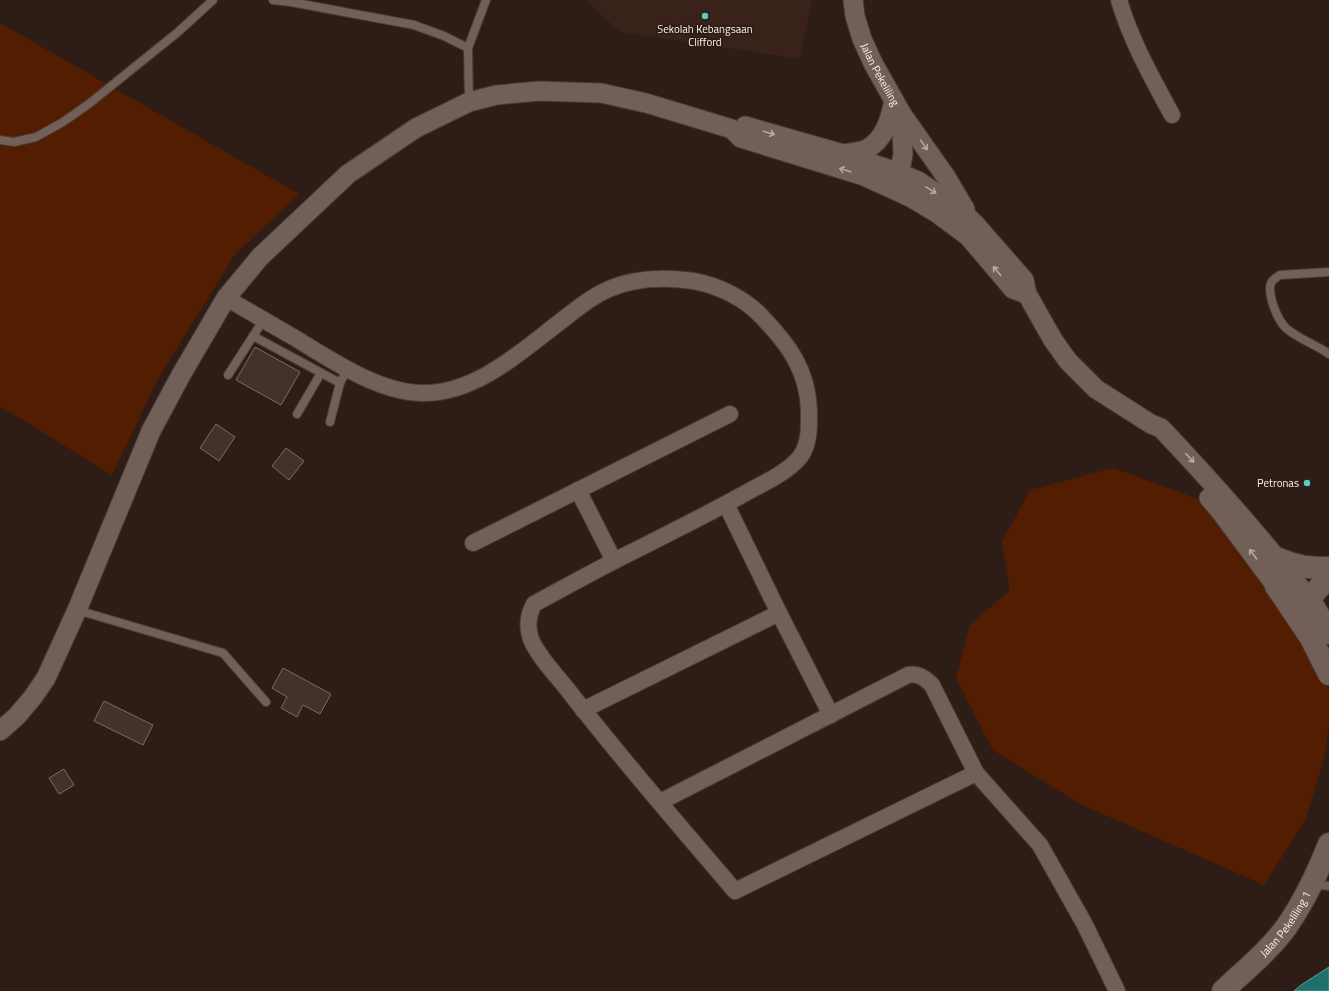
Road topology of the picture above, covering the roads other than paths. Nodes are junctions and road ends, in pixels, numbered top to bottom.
1 (213, 0) edge
2 (273, 0) edge
3 (486, 0) edge
4 (853, 0) edge
5 (1119, 0) edge
6 (468, 48) junction
7 (469, 102) junction
8 (898, 107) junction
9 (1172, 115) dead end
10 (732, 129) junction
11 (0, 140) edge
12 (843, 154) junction
13 (897, 172) junction
14 (864, 176) junction
15 (910, 197) junction
16 (975, 224) junction
17 (1329, 272) edge
18 (1027, 294) junction
19 (226, 298) junction
20 (264, 319) junction
21 (253, 336) junction
22 (1329, 354) edge
23 (321, 373) junction
24 (228, 375) dead end
25 (344, 376) junction
26 (297, 414) dead end
27 (730, 414) dead end
28 (330, 422) dead end
29 (1151, 424) junction
30 (578, 490) junction
31 (726, 504) junction
32 (473, 543) dead end
33 (1279, 560) junction
34 (614, 561) junction
35 (1329, 568) edge
36 (1329, 576) edge
37 (1276, 586) junction
38 (1309, 599) junction
39 (77, 610) junction
40 (779, 613) junction
41 (1320, 635) edge
42 (1329, 674) edge
43 (266, 702) dead end
44 (583, 710) junction
45 (831, 715) junction
46 (0, 731) edge
47 (976, 773) junction
48 (660, 802) junction
49 (1329, 844) edge
50 (1320, 885) edge
51 (1117, 991) edge
52 (1223, 991) edge

1 - 11 lane
2 - 6 lane
3 - 6 lane
4 - 8 street, Jalan Pekeliling
5 - 9 street
6 - 7 lane
7 - 10 street
7 - 19 street
8 - 12 street
8 - 13 street, Jalan Pekeliling
8 -> 16 street
10 -> 12 street
14 -> 10 street
12 - 13 street
13 - 14 street
13 - 15 street
13 -> 16 street
14 - 15 street
18 -> 15 street
16 - 18 street
17 - 22 lane
18 - 29 street
19 - 20 street
19 - 39 street
20 - 21 lane
20 - 25 street
21 - 23 lane
21 - 24 lane
23 - 25 lane
23 - 26 lane
25 - 28 lane
25 - 31 street
27 - 30 street
29 -> 33 street
37 -> 29 street
30 - 32 street
30 - 34 street
31 - 34 street
31 - 40 street
33 - 35 main road
33 - 38 street
34 - 44 street
36 - 38 main road
37 - 38 main road
37 - 41 main road
38 - 41 main road
39 - 43 lane
39 - 46 street
40 - 44 street
40 - 45 street
41 - 42 main road
44 - 48 street
45 - 47 street
45 - 48 street
47 - 48 street
47 - 51 street
49 - 50 main road, Jalan Pekeliling 1
50 - 52 main road, Jalan Pekeliling 1

